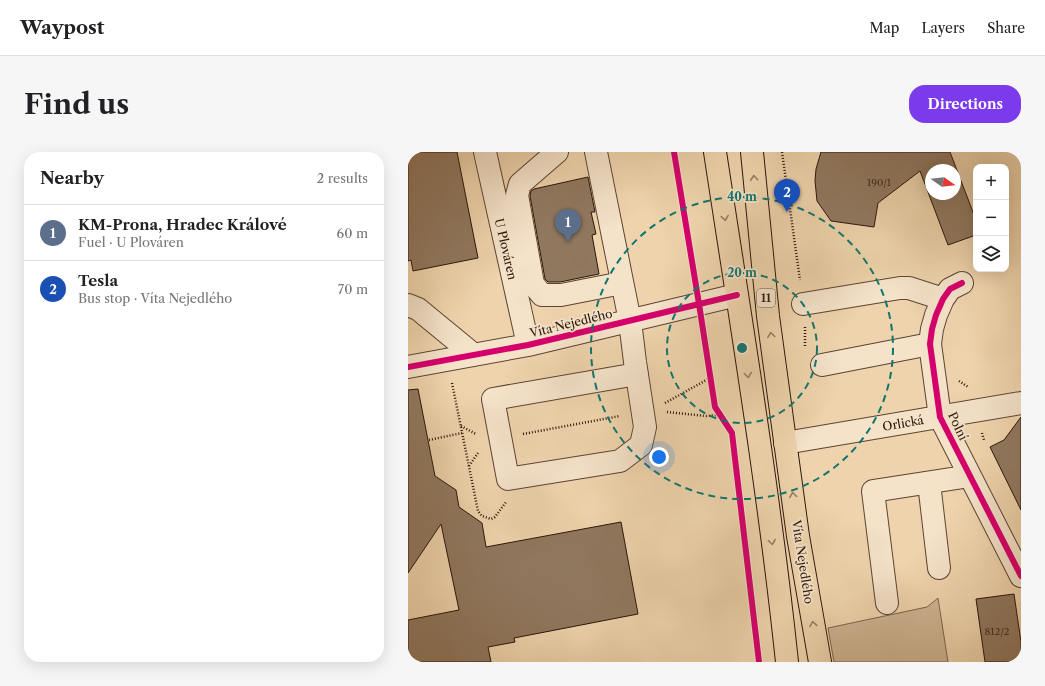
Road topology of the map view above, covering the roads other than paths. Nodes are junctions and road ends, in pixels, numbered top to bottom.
1 (485, 152) edge
2 (556, 152) edge
3 (596, 152) edge
4 (715, 152) edge
5 (752, 152) edge
6 (622, 283) junction
7 (962, 283) dead end
8 (737, 295) junction
9 (943, 299) junction
10 (803, 304) dead end
11 (408, 305) edge
12 (630, 320) junction
13 (930, 344) junction
14 (528, 345) junction
15 (474, 355) junction
16 (822, 364) dead end
17 (408, 366) edge
18 (637, 374) junction
19 (1021, 402) edge
20 (940, 417) junction
21 (785, 443) junction
22 (970, 476) junction
23 (929, 482) junction
24 (939, 568) dead end
25 (1021, 576) edge
26 (887, 603) dead end
27 (787, 662) edge
28 (820, 662) edge

1 - 14 street, U Plováren
2 - 6 street
3 - 6 street
4 -> 8 main road, 11
21 -> 5 main road, Víta Nejedlého / 11
6 - 12 street
7 - 9 street, Polní
8 - 12 street, Víta Nejedlého
8 -> 27 main road, 11
9 - 10 street
9 - 13 street, Polní
11 - 15 street
12 - 14 street, Víta Nejedlého
12 - 18 street
13 - 16 street
13 - 20 street, Polní
14 - 15 street, Víta Nejedlého
15 - 17 street, Víta Nejedlého
18 - 18 street
19 - 20 street, Orlická
20 - 21 street, Orlická
20 - 22 street, Polní
28 -> 21 main road, Víta Nejedlého / 11
22 - 23 street
22 - 25 street, Polní
23 - 24 street
23 - 26 street

